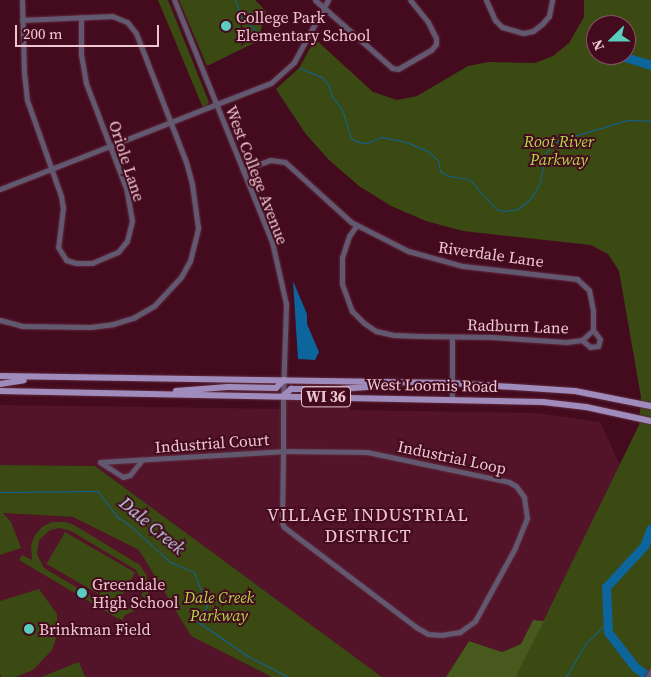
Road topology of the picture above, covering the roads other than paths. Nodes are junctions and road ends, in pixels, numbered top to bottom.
1 (22, 0) edge
2 (174, 0) edge
3 (315, 0) edge
4 (328, 0) edge
5 (410, 0) edge
6 (486, 0) edge
7 (552, 0) edge
8 (324, 7) junction
9 (80, 17) junction
10 (22, 20) junction
11 (216, 105) junction
12 (171, 123) junction
13 (110, 146) junction
14 (51, 170) junction
15 (243, 170) junction
16 (0, 189) edge
17 (356, 226) junction
18 (0, 320) edge
19 (593, 330) junction
20 (452, 337) junction
21 (582, 340) junction
22 (0, 376) edge
23 (43, 377) junction
24 (284, 380) junction
25 (416, 382) junction
26 (451, 383) junction
27 (0, 384) edge
28 (0, 391) edge
29 (161, 394) junction
30 (283, 396) junction
31 (452, 399) junction
32 (651, 406) edge
33 (651, 421) edge
34 (283, 451) junction
35 (142, 460) junction
36 (651, 671) edge
37 (648, 677) edge

1 - 10 street, Oriole Lane
2 - 11 street, West College Avenue
3 - 8 street
4 - 8 street
5 - 8 street
6 - 7 street
8 - 11 street
9 - 10 street
9 - 12 street
9 - 13 street, Oriole Lane
10 - 14 street, Oriole Lane
11 - 12 street
11 - 15 street, West College Avenue
12 - 13 street
12 - 18 street
13 - 14 street
13 - 14 street, Oriole Lane
14 - 16 street
15 - 17 street, Riverdale Lane
15 - 24 street, West College Avenue
17 - 19 street, Riverdale Lane
17 - 20 street, Radburn Lane
19 - 21 street
19 - 21 street, Riverdale Lane
20 - 21 street, Radburn Lane
20 - 26 street, Radburn Lane
22 - 23 main road, West Loomis Road / WI 36
23 - 24 main road, West Loomis Road / WI 36
23 - 27 main road
24 - 25 main road, West Loomis Road / WI 36
24 - 29 main road
24 - 30 street, West College Avenue
25 - 26 main road, West Loomis Road / WI 36
25 - 30 main road
26 - 31 street, Radburn Lane
26 - 32 main road, West Loomis Road / WI 36
28 - 29 main road, West Loomis Road / WI 36
29 - 30 main road, West Loomis Road / WI 36
30 - 31 main road, West Loomis Road / WI 36
30 - 34 street, Industrial Loop
31 - 33 main road, West Loomis Road / WI 36
34 - 34 street, Industrial Loop
34 - 35 street, Industrial Court
35 - 35 street, Industrial Court
36 - 37 street

